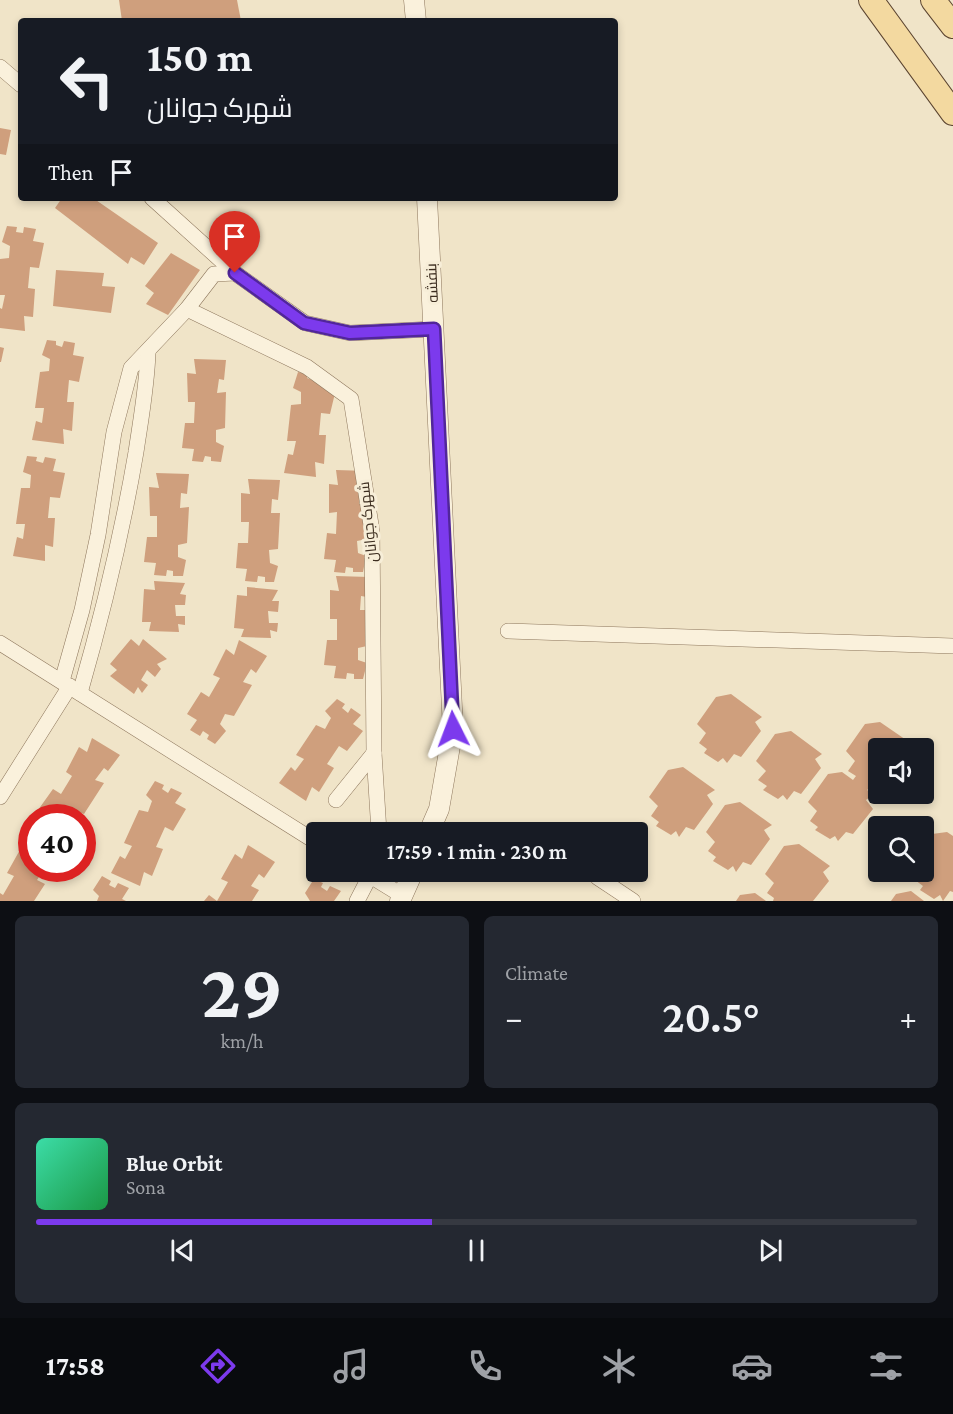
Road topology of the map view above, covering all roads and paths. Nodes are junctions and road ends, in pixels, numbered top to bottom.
1 (414, 0) edge
2 (871, 0) edge
3 (940, 2) edge
4 (416, 18) edge
5 (953, 26) edge
6 (0, 68) edge
7 (18, 83) edge
8 (953, 113) edge
9 (155, 201) edge
10 (427, 201) edge
11 (235, 273) junction
12 (187, 309) junction
13 (434, 329) junction
14 (148, 352) junction
15 (111, 454) junction
16 (134, 461) junction
17 (508, 631) dead end
18 (0, 643) edge
19 (953, 646) edge
20 (71, 687) junction
21 (374, 753) junction
22 (0, 797) edge
23 (336, 800) dead end
24 (378, 822) edge
25 (434, 822) edge
26 (306, 836) edge
27 (365, 882) edge
28 (381, 882) edge
29 (408, 882) edge
30 (603, 882) edge
31 (401, 898) edge
32 (357, 901) edge
33 (633, 901) edge

1 - 4 street
2 - 8 main road
3 - 5 main road
6 - 7 street
9 - 11 street
10 - 13 street, بنفشه
11 - 12 street
11 - 13 street
12 - 14 street
12 - 21 street, شهرک جوانان
13 - 25 street, بنفشه
14 - 15 street
14 - 16 street
15 - 16 street
15 - 20 street
16 - 20 street
17 - 19 street
18 - 20 street
20 - 22 street
20 - 26 street
21 - 23 street
21 - 24 street, شهرک جوانان
27 - 32 street
28 - 31 street
29 - 31 street
30 - 33 street

